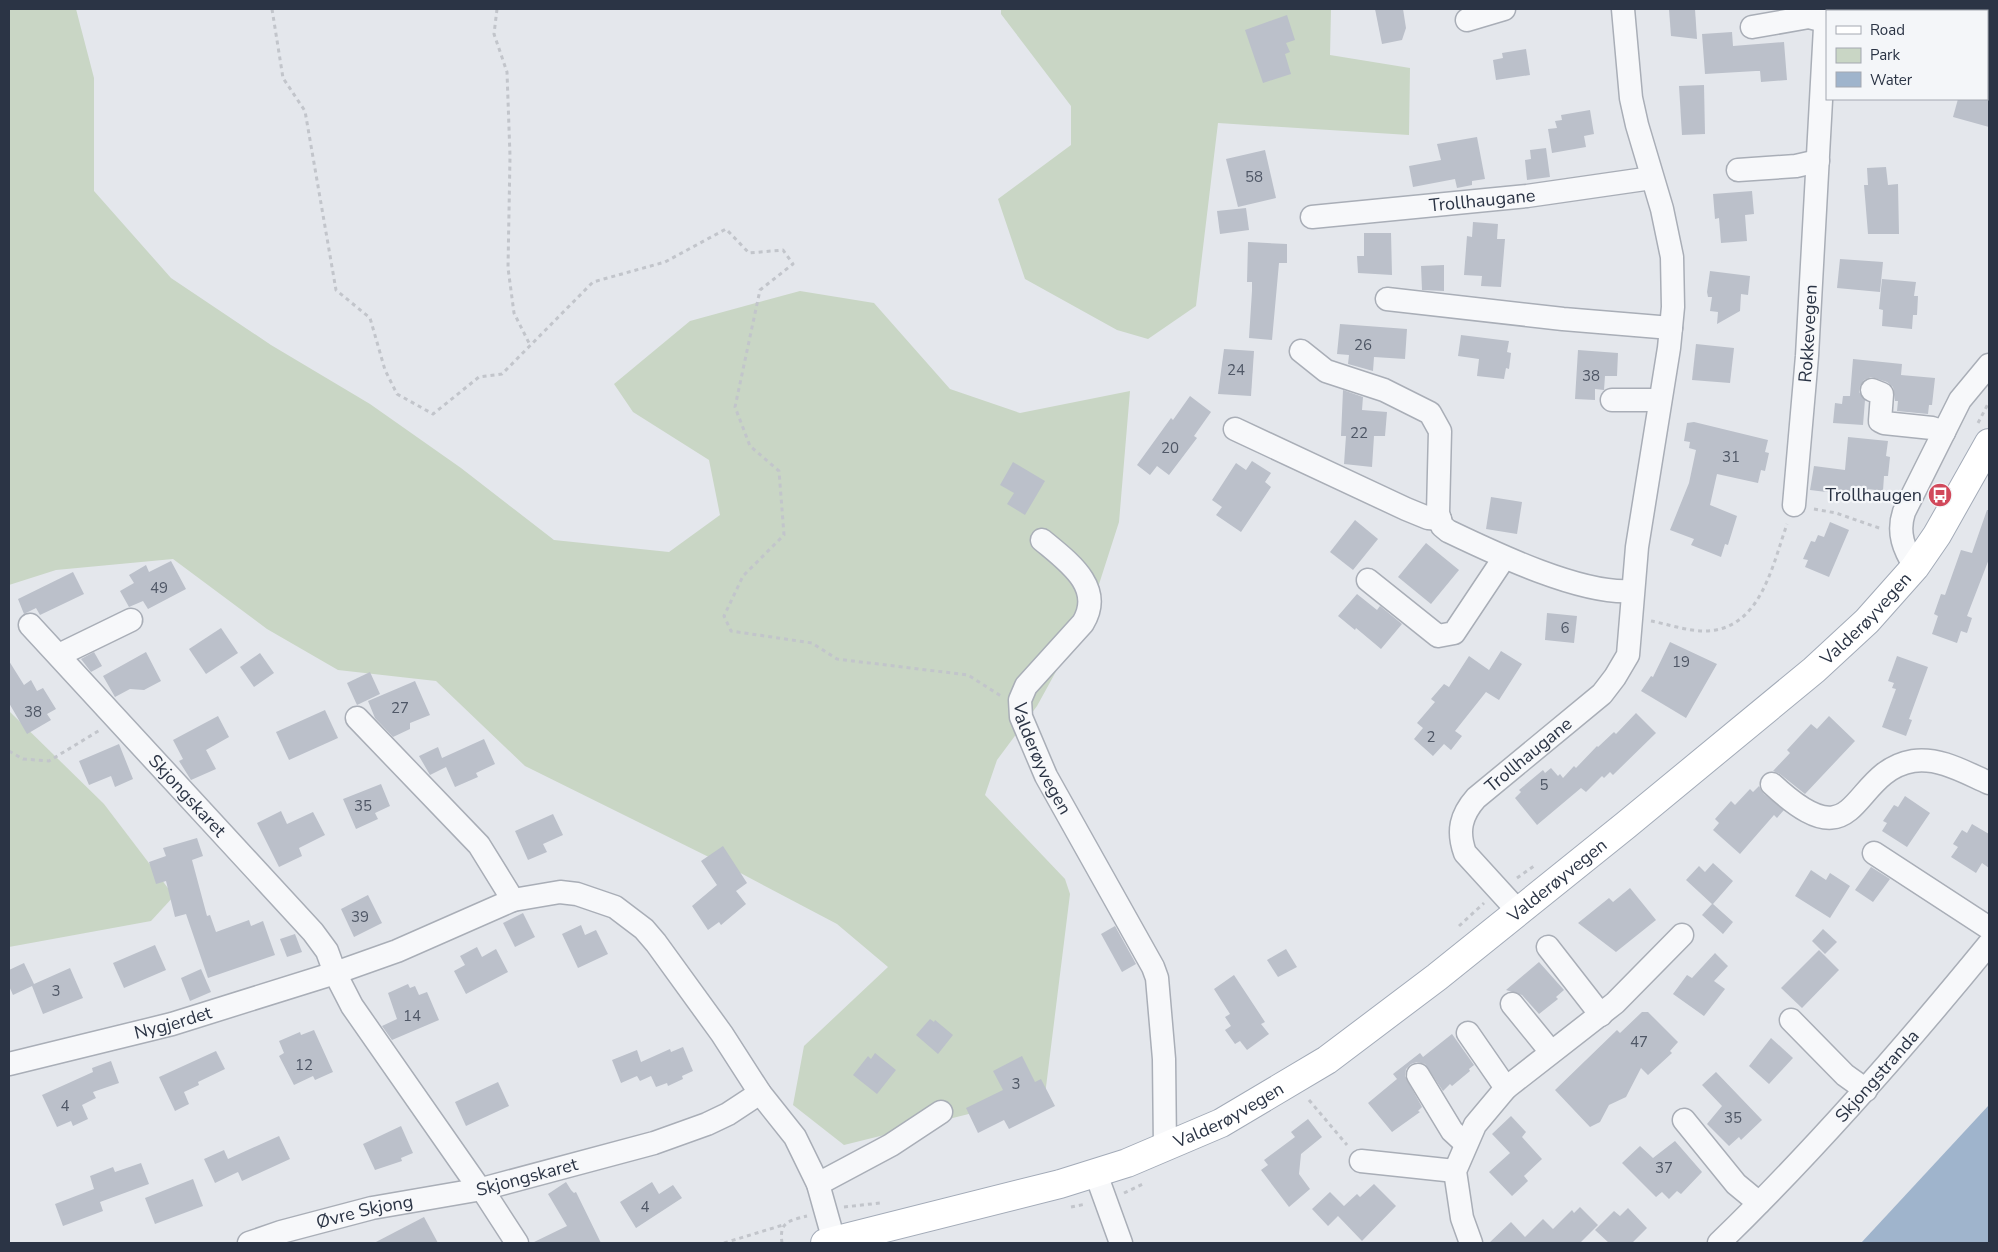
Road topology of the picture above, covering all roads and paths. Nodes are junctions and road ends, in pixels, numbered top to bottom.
1 (272, 9) edge
2 (497, 9) edge
3 (1504, 9) edge
4 (1623, 9) edge
5 (1826, 15) edge
6 (1467, 20) dead end
7 (1752, 27) dead end
8 (1818, 161) junction
9 (1738, 170) dead end
10 (1652, 178) junction
11 (1312, 217) dead end
12 (1387, 299) dead end
13 (1671, 328) junction
14 (530, 345) junction
15 (1301, 351) dead end
16 (1989, 365) edge
17 (1872, 390) dead end
18 (1612, 400) dead end
19 (1660, 400) junction
20 (1989, 402) edge
21 (1235, 429) dead end
22 (1944, 432) junction
23 (1983, 434) edge
24 (1794, 505) junction
25 (1440, 519) junction
26 (1901, 531) junction
27 (1042, 540) dead end
28 (1504, 558) junction
29 (1915, 567) junction
30 (1368, 580) dead end
31 (1632, 591) junction
32 (1630, 616) junction
33 (131, 620) dead end
34 (30, 625) dead end
35 (59, 655) junction
36 (1020, 707) junction
37 (358, 718) dead end
38 (118, 720) junction
39 (9, 751) edge
40 (1989, 783) edge
41 (1772, 784) dead end
42 (1874, 853) dead end
43 (1535, 865) dead end
44 (1498, 890) junction
45 (512, 900) junction
46 (1518, 911) junction
47 (1458, 927) dead end
48 (1989, 928) edge
49 (1682, 935) dead end
50 (1989, 944) edge
51 (1548, 947) dead end
52 (335, 973) junction
53 (1512, 1004) dead end
54 (1601, 1015) junction
55 (1791, 1020) dead end
56 (1468, 1033) dead end
57 (1551, 1052) junction
58 (9, 1064) edge
59 (1418, 1075) dead end
60 (1506, 1088) junction
61 (1866, 1090) junction
62 (760, 1093) junction
63 (1309, 1100) dead end
64 (941, 1112) dead end
65 (1684, 1120) dead end
66 (1465, 1143) junction
67 (1165, 1148) junction
68 (1361, 1161) joint
69 (1455, 1171) junction
70 (1096, 1174) junction
71 (818, 1184) junction
72 (482, 1189) junction
73 (884, 1202) dead end
74 (1760, 1203) junction
75 (826, 1212) junction
76 (783, 1225) junction
77 (830, 1242) edge
78 (249, 1243) edge
79 (517, 1243) edge
80 (724, 1243) edge
81 (782, 1243) edge
82 (1121, 1243) edge
83 (1470, 1243) edge
84 (1719, 1243) edge

1 - 14 path
2 - 14 path
3 - 6 street
4 - 10 street, Trollhaugane
5 - 7 street, Rokkevegen
5 - 8 street, Rokkevegen
8 - 9 street
8 - 24 street, Rokkevegen
10 - 11 street, Trollhaugane
10 - 13 street, Trollhaugane
12 - 13 street
13 - 19 street, Trollhaugane
14 - 36 path
15 - 25 street
16 - 22 street, Valderøyvegen
17 - 22 street
18 - 19 street
19 - 31 street, Trollhaugane
20 - 23 path
21 - 25 street
22 - 26 street, Valderøyvegen
23 - 29 main road, Valderøyvegen
24 - 26 path
24 - 32 path
25 - 28 street
26 - 29 street, Valderøyvegen
27 - 36 street, Valderøyvegen
28 - 30 street
28 - 31 street
29 - 46 main road, Valderøyvegen
31 - 32 street, Trollhaugane
32 - 44 street, Trollhaugane
33 - 35 street
34 - 35 street, Skjongskaret
35 - 38 street, Skjongskaret
36 - 67 street, Valderøyvegen
37 - 45 street
38 - 39 path
38 - 52 street, Skjongskaret
40 - 41 street
42 - 48 street
43 - 44 path
44 - 46 street, Trollhaugane
44 - 47 path
45 - 52 street
45 - 62 street
46 - 67 main road, Valderøyvegen
49 - 54 street
50 - 61 street, Skjongstranda
51 - 54 street
52 - 58 street, Nygjerdet
52 - 72 street, Skjongskaret
53 - 57 street
54 - 57 street
55 - 61 street
56 - 60 street
57 - 60 street
59 - 66 street
60 - 66 street
61 - 74 street, Skjongstranda
62 - 71 street
62 - 72 street, Skjongskaret
63 - 68 path
64 - 71 street
65 - 74 street
66 - 69 street
67 - 70 main road, Valderøyvegen
68 - 69 street
69 - 83 street
70 - 77 main road, Valderøyvegen
70 - 82 street
71 - 75 street
72 - 78 street, Øvre Skjong
72 - 79 street
73 - 75 path
74 - 84 street, Skjongstranda
75 - 76 path
75 - 77 street
76 - 80 path
76 - 81 path

